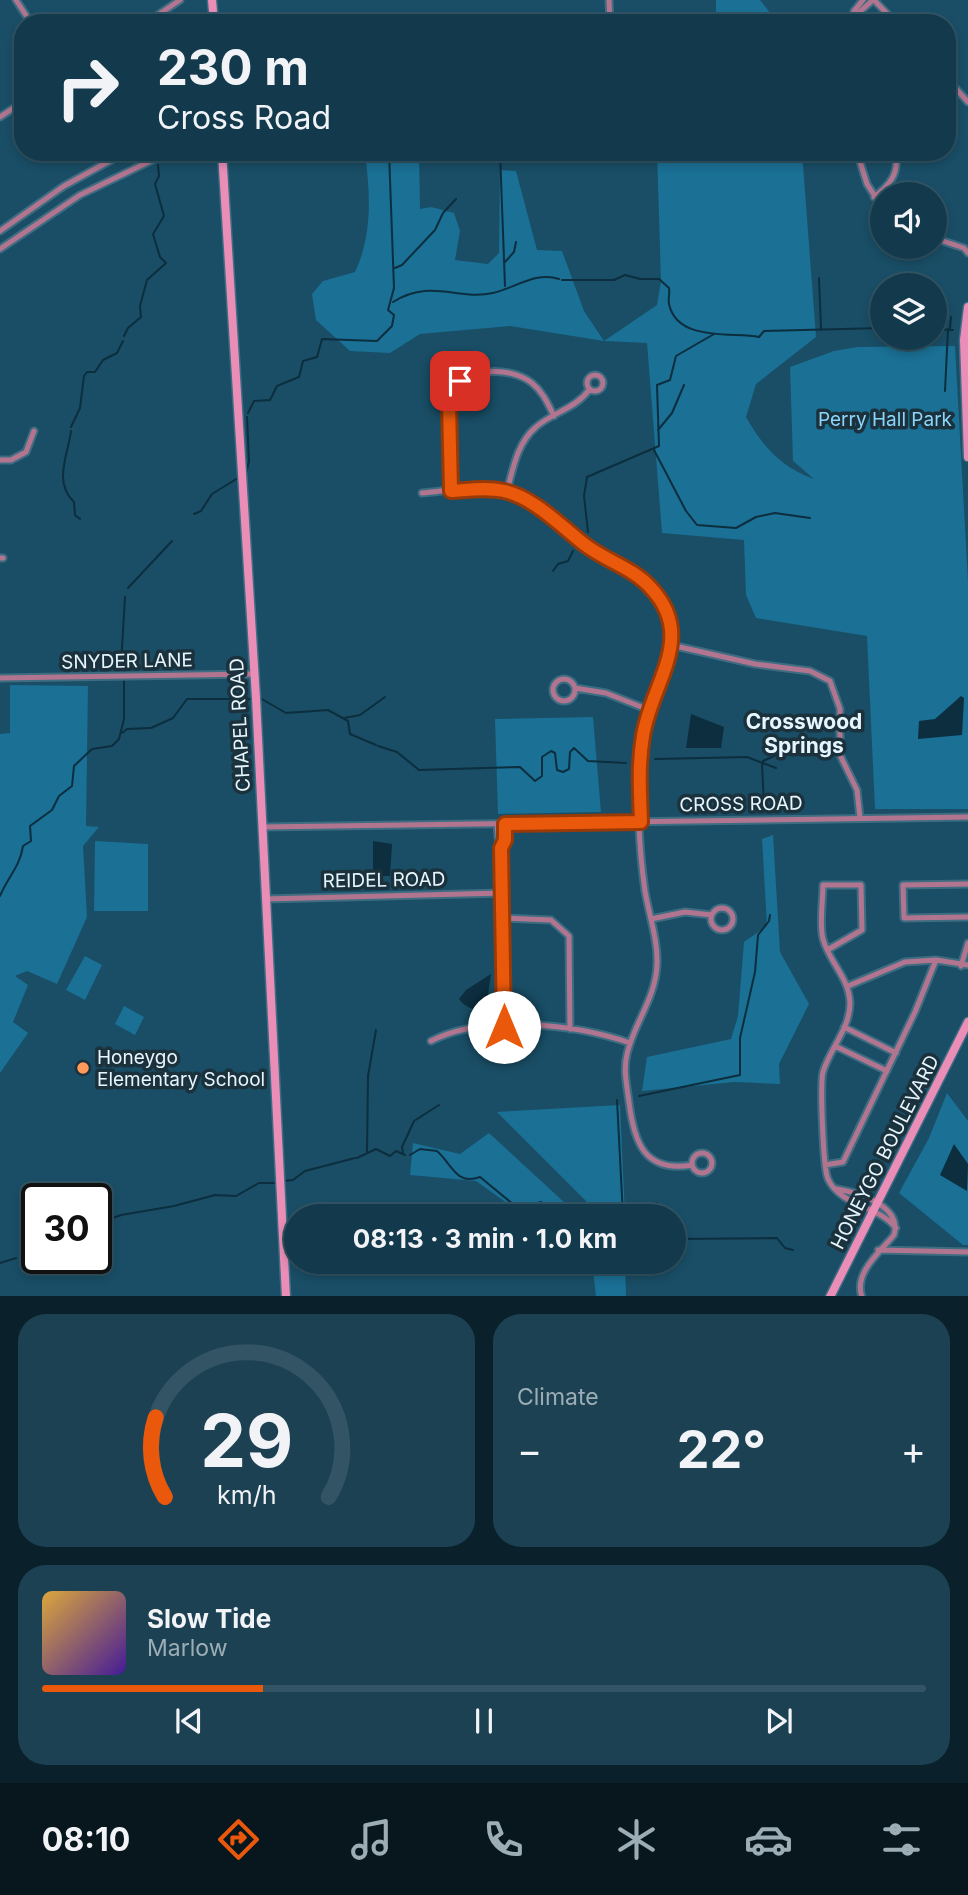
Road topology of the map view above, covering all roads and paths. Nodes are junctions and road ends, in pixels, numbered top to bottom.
1 (167, 0) edge
2 (180, 0) edge
3 (874, 0) edge
4 (166, 10) junction
5 (160, 14) edge
6 (857, 14) edge
7 (887, 14) edge
8 (956, 89) edge
9 (968, 102) edge
10 (110, 161) edge
11 (150, 161) edge
12 (223, 161) edge
13 (860, 161) edge
14 (896, 161) edge
15 (889, 182) edge
16 (870, 186) edge
17 (0, 231) edge
18 (947, 243) edge
19 (0, 249) edge
20 (967, 250) edge
21 (968, 307) edge
22 (589, 390) dead end
23 (554, 416) junction
24 (34, 431) dead end
25 (968, 457) edge
26 (0, 460) edge
27 (451, 491) junction
28 (507, 491) junction
29 (422, 493) dead end
30 (671, 645) junction
31 (254, 674) junction
32 (0, 678) edge
33 (575, 688) junction
34 (649, 710) junction
35 (968, 817) edge
36 (860, 818) junction
37 (641, 822) junction
38 (497, 824) junction
39 (505, 824) junction
40 (262, 827) junction
41 (501, 848) junction
42 (968, 884) edge
43 (503, 893) junction
44 (265, 899) junction
45 (712, 915) junction
46 (968, 917) edge
47 (504, 919) junction
48 (651, 919) junction
49 (968, 943) edge
50 (829, 949) junction
51 (936, 960) junction
52 (965, 966) edge
53 (968, 972) edge
54 (848, 986) junction
55 (968, 1021) edge
56 (504, 1027) junction
57 (844, 1027) junction
58 (570, 1029) junction
59 (431, 1041) dead end
60 (630, 1044) junction
61 (835, 1046) junction
62 (896, 1053) junction
63 (887, 1071) junction
64 (692, 1165) dead end
65 (825, 1165) junction
66 (875, 1208) junction
67 (878, 1250) junction
68 (968, 1252) edge
69 (286, 1296) edge
70 (831, 1296) edge
71 (862, 1296) edge

1 - 4 street
2 - 4 street
3 - 6 street
3 - 7 street
4 - 5 street
8 - 9 street
10 - 17 street
11 - 19 street
12 - 31 street, CHAPEL ROAD
13 - 16 street
14 - 15 street
18 - 20 street
21 - 25 street
22 - 23 street
23 - 27 street
23 - 28 street
24 - 26 street
27 - 28 street
27 - 29 street
28 - 30 street
30 - 34 street
30 - 36 street
31 - 32 street, SNYDER LANE
31 - 40 street, CHAPEL ROAD
33 - 33 street
33 - 34 street
34 - 37 street
35 - 36 street, CROSS ROAD
36 - 37 street, CROSS ROAD
37 - 39 street, CROSS ROAD
37 - 48 street
38 - 39 street, CROSS ROAD
38 - 40 street, CROSS ROAD
38 - 41 street
39 - 41 street
40 - 44 street, CHAPEL ROAD
41 - 43 street
42 - 46 street
43 - 44 street, REIDEL ROAD
43 - 47 street
44 - 69 street, CHAPEL ROAD
45 - 45 street
45 - 48 street
47 - 56 street
47 - 58 street
48 - 60 street
49 - 52 street
50 - 50 street
50 - 54 street
51 - 52 street
51 - 54 street
51 - 62 street
52 - 53 street
54 - 57 street
55 - 66 street, HONEYGO BOULEVARD
56 - 58 street
56 - 59 street
57 - 61 street
57 - 62 street
58 - 60 street
60 - 64 street
61 - 63 street
61 - 65 street
62 - 63 street
63 - 65 street
65 - 66 street
66 - 67 street
66 - 70 street, HONEYGO BOULEVARD
67 - 68 street
67 - 71 street

